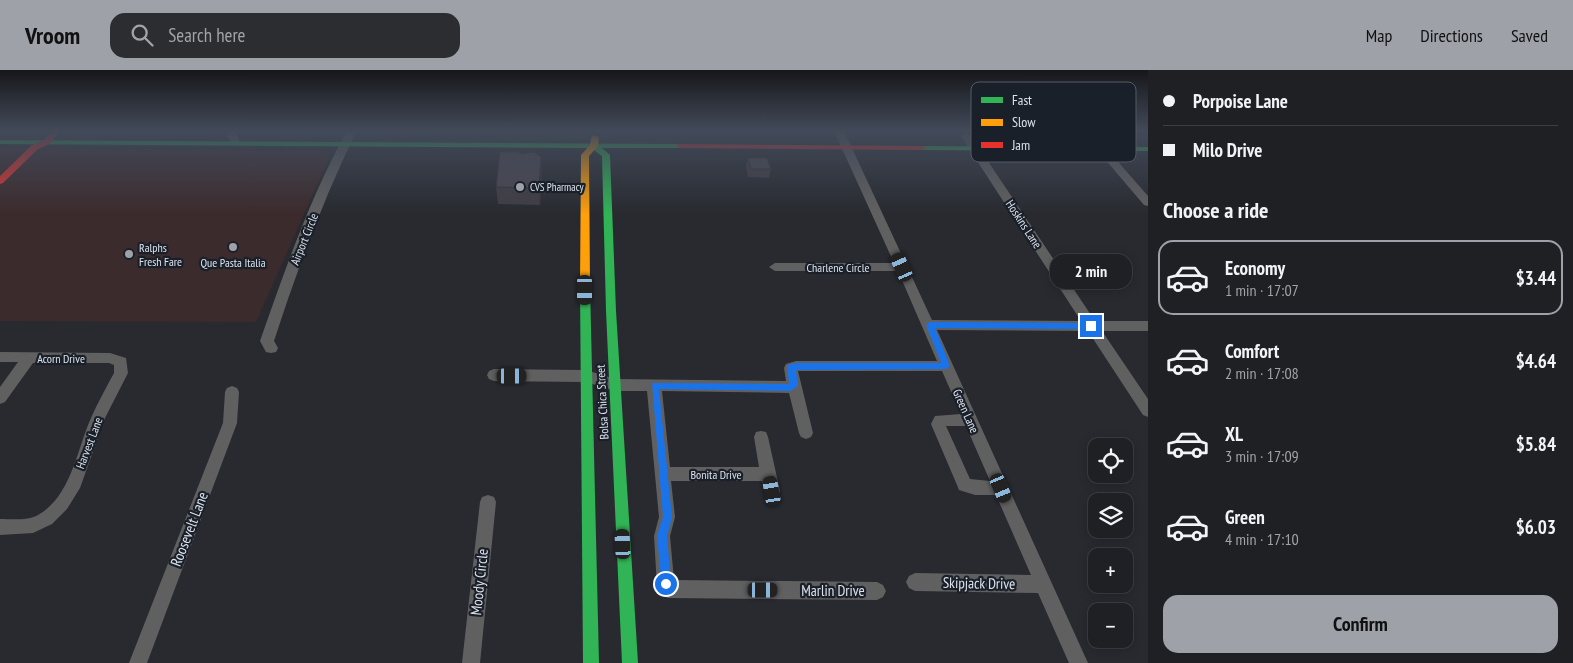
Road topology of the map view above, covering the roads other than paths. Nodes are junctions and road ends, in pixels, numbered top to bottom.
1 (23, 159) edge
2 (37, 159) edge
3 (337, 159) edge
4 (585, 159) edge
5 (606, 159) edge
6 (852, 159) edge
7 (983, 162) edge
8 (1113, 162) edge
9 (0, 181) edge
10 (0, 191) edge
11 (1148, 203) edge
12 (775, 267) dead end
13 (902, 267) junction
14 (597, 270) junction
15 (930, 325) junction
16 (1091, 326) junction
17 (1148, 326) edge
18 (271, 348) dead end
19 (0, 358) edge
20 (28, 358) junction
21 (121, 362) joint
22 (946, 366) junction
23 (494, 375) dead end
24 (586, 376) junction
25 (615, 385) junction
26 (654, 386) junction
27 (794, 386) junction
28 (232, 392) dead end
29 (0, 398) edge
30 (1148, 412) edge
31 (970, 420) junction
32 (806, 433) dead end
33 (761, 437) dead end
34 (662, 474) junction
35 (769, 474) junction
36 (1001, 488) junction
37 (772, 491) dead end
38 (488, 502) dead end
39 (0, 527) edge
40 (915, 582) dead end
41 (1043, 584) junction
42 (877, 591) dead end
43 (138, 663) edge
44 (471, 663) edge
45 (591, 663) edge
46 (630, 663) edge
47 (1079, 663) edge

1 - 9 main road
2 - 10 main road
3 - 18 street, Airport Circle
4 - 14 main road, Bolsa Chica Street
5 - 14 main road, Bolsa Chica Street
6 - 13 street, Green Lane
7 - 16 street, Hoskins Lane
8 - 11 street
12 - 13 street, Charlene Circle
13 - 15 street, Green Lane
14 - 24 main road, Bolsa Chica Street
14 - 25 main road, Bolsa Chica Street
15 - 16 street
15 - 22 street, Green Lane
16 - 17 street
16 - 30 street, Hoskins Lane
19 - 20 street, Acorn Drive
20 - 21 street, Acorn Drive
20 - 29 street
21 - 39 street, Harvest Lane
22 - 27 street
22 - 31 street, Green Lane
23 - 24 street
24 - 25 street
24 - 45 main road, Bolsa Chica Street
25 - 26 street
25 - 46 main road, Bolsa Chica Street
26 - 27 street
26 - 34 street
27 - 32 street
28 - 43 street, Roosevelt Lane
31 - 36 street, Green Lane
31 - 36 street
33 - 35 street
34 - 35 street, Bonita Drive
34 - 42 street, Marlin Drive
35 - 37 street
36 - 41 street, Green Lane
38 - 44 street, Moody Circle
40 - 41 street, Skipjack Drive
41 - 47 street, Green Lane

